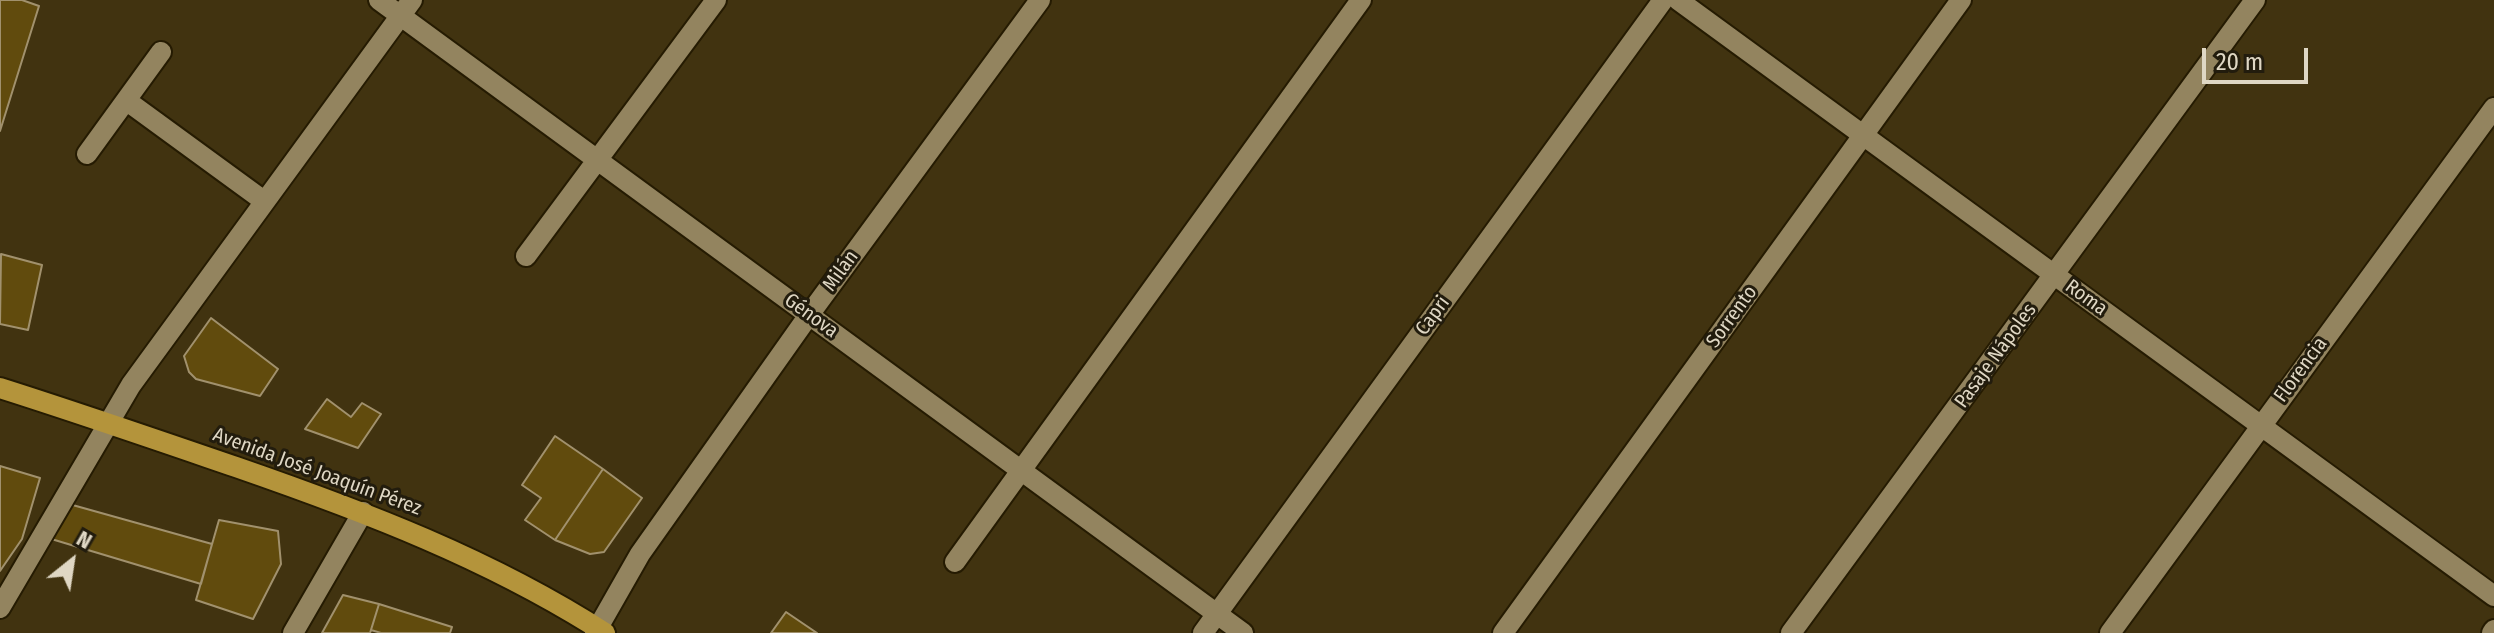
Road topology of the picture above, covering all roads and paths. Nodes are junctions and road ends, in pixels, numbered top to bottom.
1 (379, 0) edge
2 (716, 0) edge
3 (1040, 0) edge
4 (1361, 0) edge
5 (1663, 0) edge
6 (1678, 0) edge
7 (1961, 0) edge
8 (2255, 0) edge
9 (406, 8) edge
10 (161, 52) dead end
11 (127, 101) junction
12 (2494, 108) edge
13 (1863, 135) junction
14 (87, 154) dead end
15 (597, 160) junction
16 (264, 201) junction
17 (526, 256) dead end
18 (2055, 276) junction
19 (809, 315) junction
20 (0, 388) edge
21 (108, 423) junction
22 (2261, 424) junction
23 (1021, 470) junction
24 (363, 512) junction
25 (955, 562) dead end
26 (2494, 596) edge
27 (0, 608) edge
28 (1217, 614) junction
29 (599, 632) edge
30 (293, 633) edge
31 (1203, 633) edge
32 (1243, 633) edge
33 (1503, 633) edge
34 (1791, 633) edge
35 (2110, 633) edge

1 - 9 street, Génova
2 - 15 street
3 - 19 street, Milán
4 - 23 street
5 - 28 street, Capri
6 - 13 street, Roma
7 - 13 street, Sorrento
8 - 18 street, Pasaje Nápoles
9 - 15 street, Génova
9 - 16 street
10 - 11 street
11 - 14 street
11 - 16 street
12 - 22 street, Florencia
13 - 18 street, Roma
13 - 33 street, Sorrento
15 - 17 street
15 - 19 street, Génova
16 - 21 street
18 - 22 street, Roma
18 - 34 street, Pasaje Nápoles
19 - 23 street, Génova
19 - 29 street, Milán
20 - 21 main road, Avenida José Joaquín Pérez
21 - 24 main road, Avenida José Joaquín Pérez
21 - 27 street
22 - 26 street, Roma
22 - 35 street, Florencia
23 - 25 street
23 - 28 street, Génova
24 - 29 main road, Avenida José Joaquín Pérez
24 - 30 street
28 - 31 street, Capri
28 - 32 street, Génova

